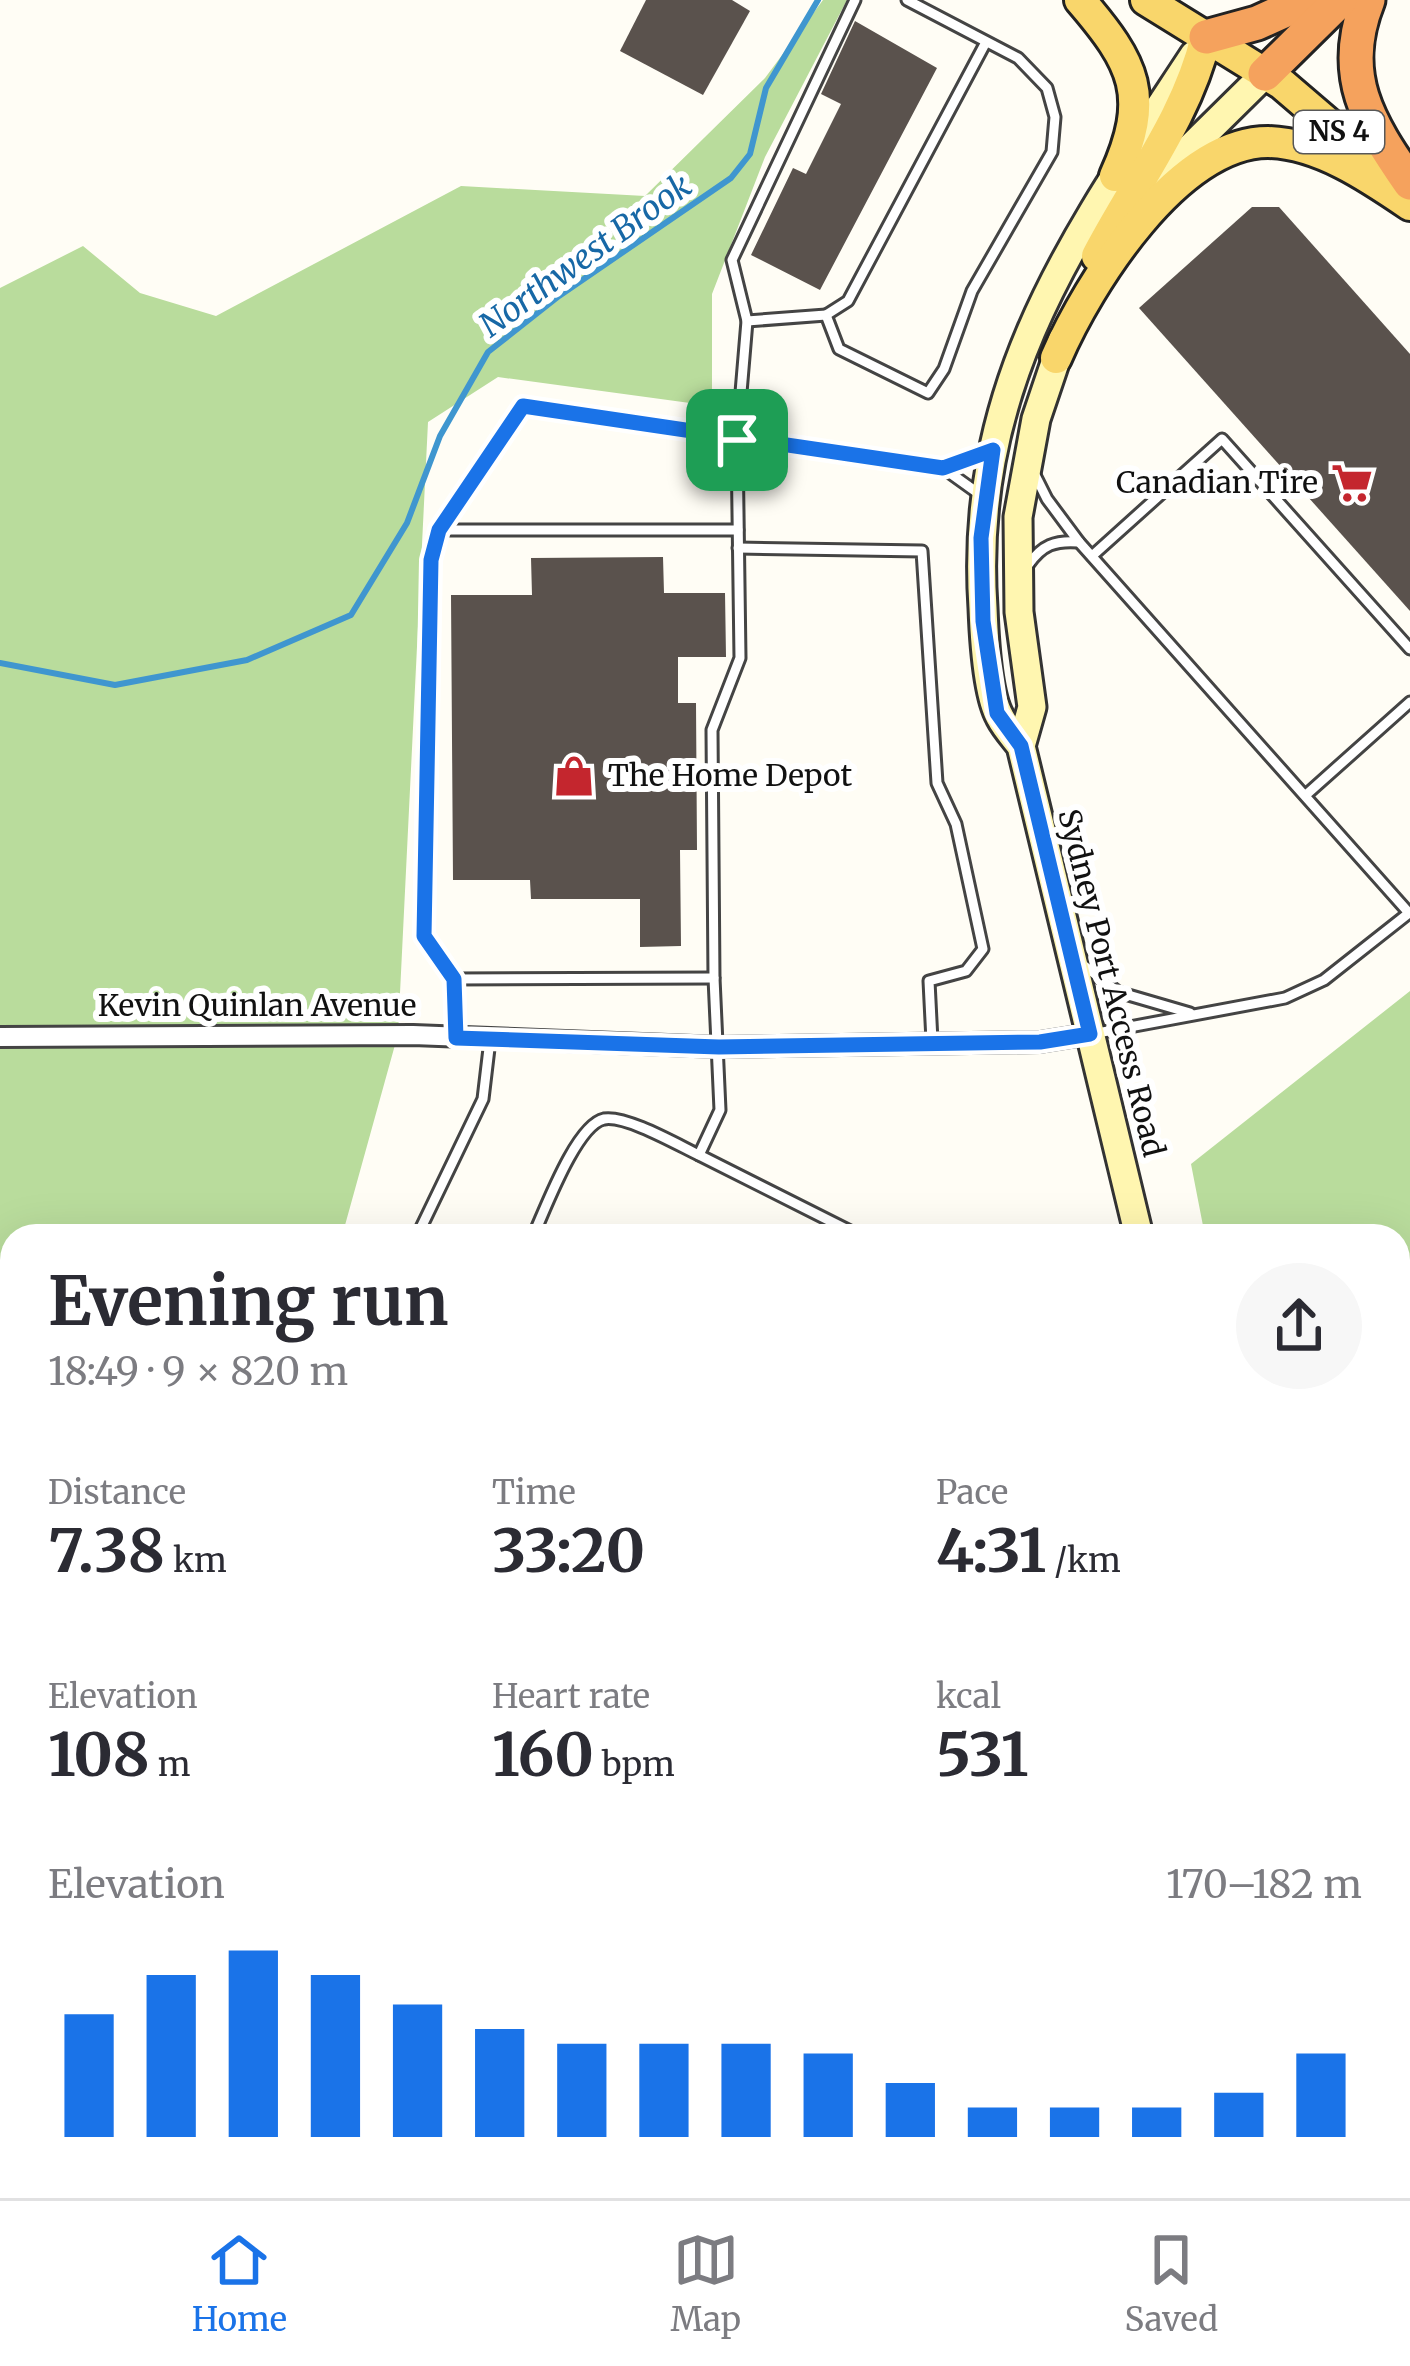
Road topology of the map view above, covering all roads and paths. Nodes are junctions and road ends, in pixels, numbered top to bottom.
1 (855, 0) edge
2 (907, 0) edge
3 (1080, 0) edge
4 (1146, 0) edge
5 (1229, 0) edge
6 (1308, 0) edge
7 (1340, 0) edge
8 (1368, 0) edge
9 (1206, 37) junction
10 (986, 41) junction
11 (1264, 74) junction
12 (1115, 176) junction
13 (1410, 183) edge
14 (1410, 200) edge
15 (826, 316) junction
16 (747, 321) junction
17 (1056, 358) junction
18 (737, 440) junction
19 (993, 450) junction
20 (1028, 452) junction
21 (943, 468) junction
22 (985, 498) junction
23 (439, 530) junction
24 (738, 530) junction
25 (1079, 542) junction
26 (738, 548) junction
27 (1092, 556) junction
28 (1017, 582) junction
29 (1410, 649) edge
30 (1410, 703) edge
31 (1021, 746) junction
32 (1307, 794) junction
33 (1071, 956) junction
34 (714, 978) junction
35 (454, 979) junction
36 (1196, 1014) junction
37 (1090, 1034) junction
38 (0, 1037) edge
39 (456, 1038) junction
40 (490, 1040) junction
41 (932, 1044) junction
42 (719, 1047) junction
43 (699, 1155) junction
44 (423, 1224) edge
45 (538, 1224) edge
46 (836, 1224) edge
47 (1135, 1224) edge

1 - 16 lane
2 - 10 lane
3 - 12 main road
4 - 9 main road, NS 4
5 - 9 highway
6 - 9 highway
7 - 11 highway
8 - 13 highway
9 - 11 main road, NS 4
9 - 12 main road, Sydney Port Access Road
9 - 17 main road
10 - 15 lane
10 - 15 lane
11 - 14 main road, NS 4
11 - 17 main road, Sydney Port Access Road
12 - 19 main road, Sydney Port Access Road
14 - 17 main road
15 - 16 lane
16 - 18 lane
17 - 20 main road, Sydney Port Access Road
18 - 21 lane
18 - 23 lane
18 - 24 lane
19 - 21 lane
19 - 22 main road, Sydney Port Access Road
20 - 25 lane
20 - 28 main road, Sydney Port Access Road
21 - 22 lane
22 - 31 main road, Sydney Port Access Road
23 - 24 lane
23 - 35 lane
24 - 26 lane
25 - 27 lane
25 - 28 lane
26 - 34 lane
26 - 41 lane
27 - 29 lane
27 - 32 lane
28 - 31 main road, Sydney Port Access Road
30 - 32 lane
31 - 33 main road, Sydney Port Access Road
32 - 36 lane
33 - 36 lane
33 - 37 main road, Sydney Port Access Road
34 - 35 lane
34 - 42 lane
35 - 39 lane
36 - 37 lane
37 - 41 street, Kevin Quinlan Avenue
37 - 47 main road, Sydney Port Access Road
38 - 39 street, Kevin Quinlan Avenue
39 - 40 street, Kevin Quinlan Avenue
40 - 42 street, Kevin Quinlan Avenue
40 - 44 lane
41 - 42 street, Kevin Quinlan Avenue
42 - 43 lane
43 - 45 lane
43 - 46 lane

